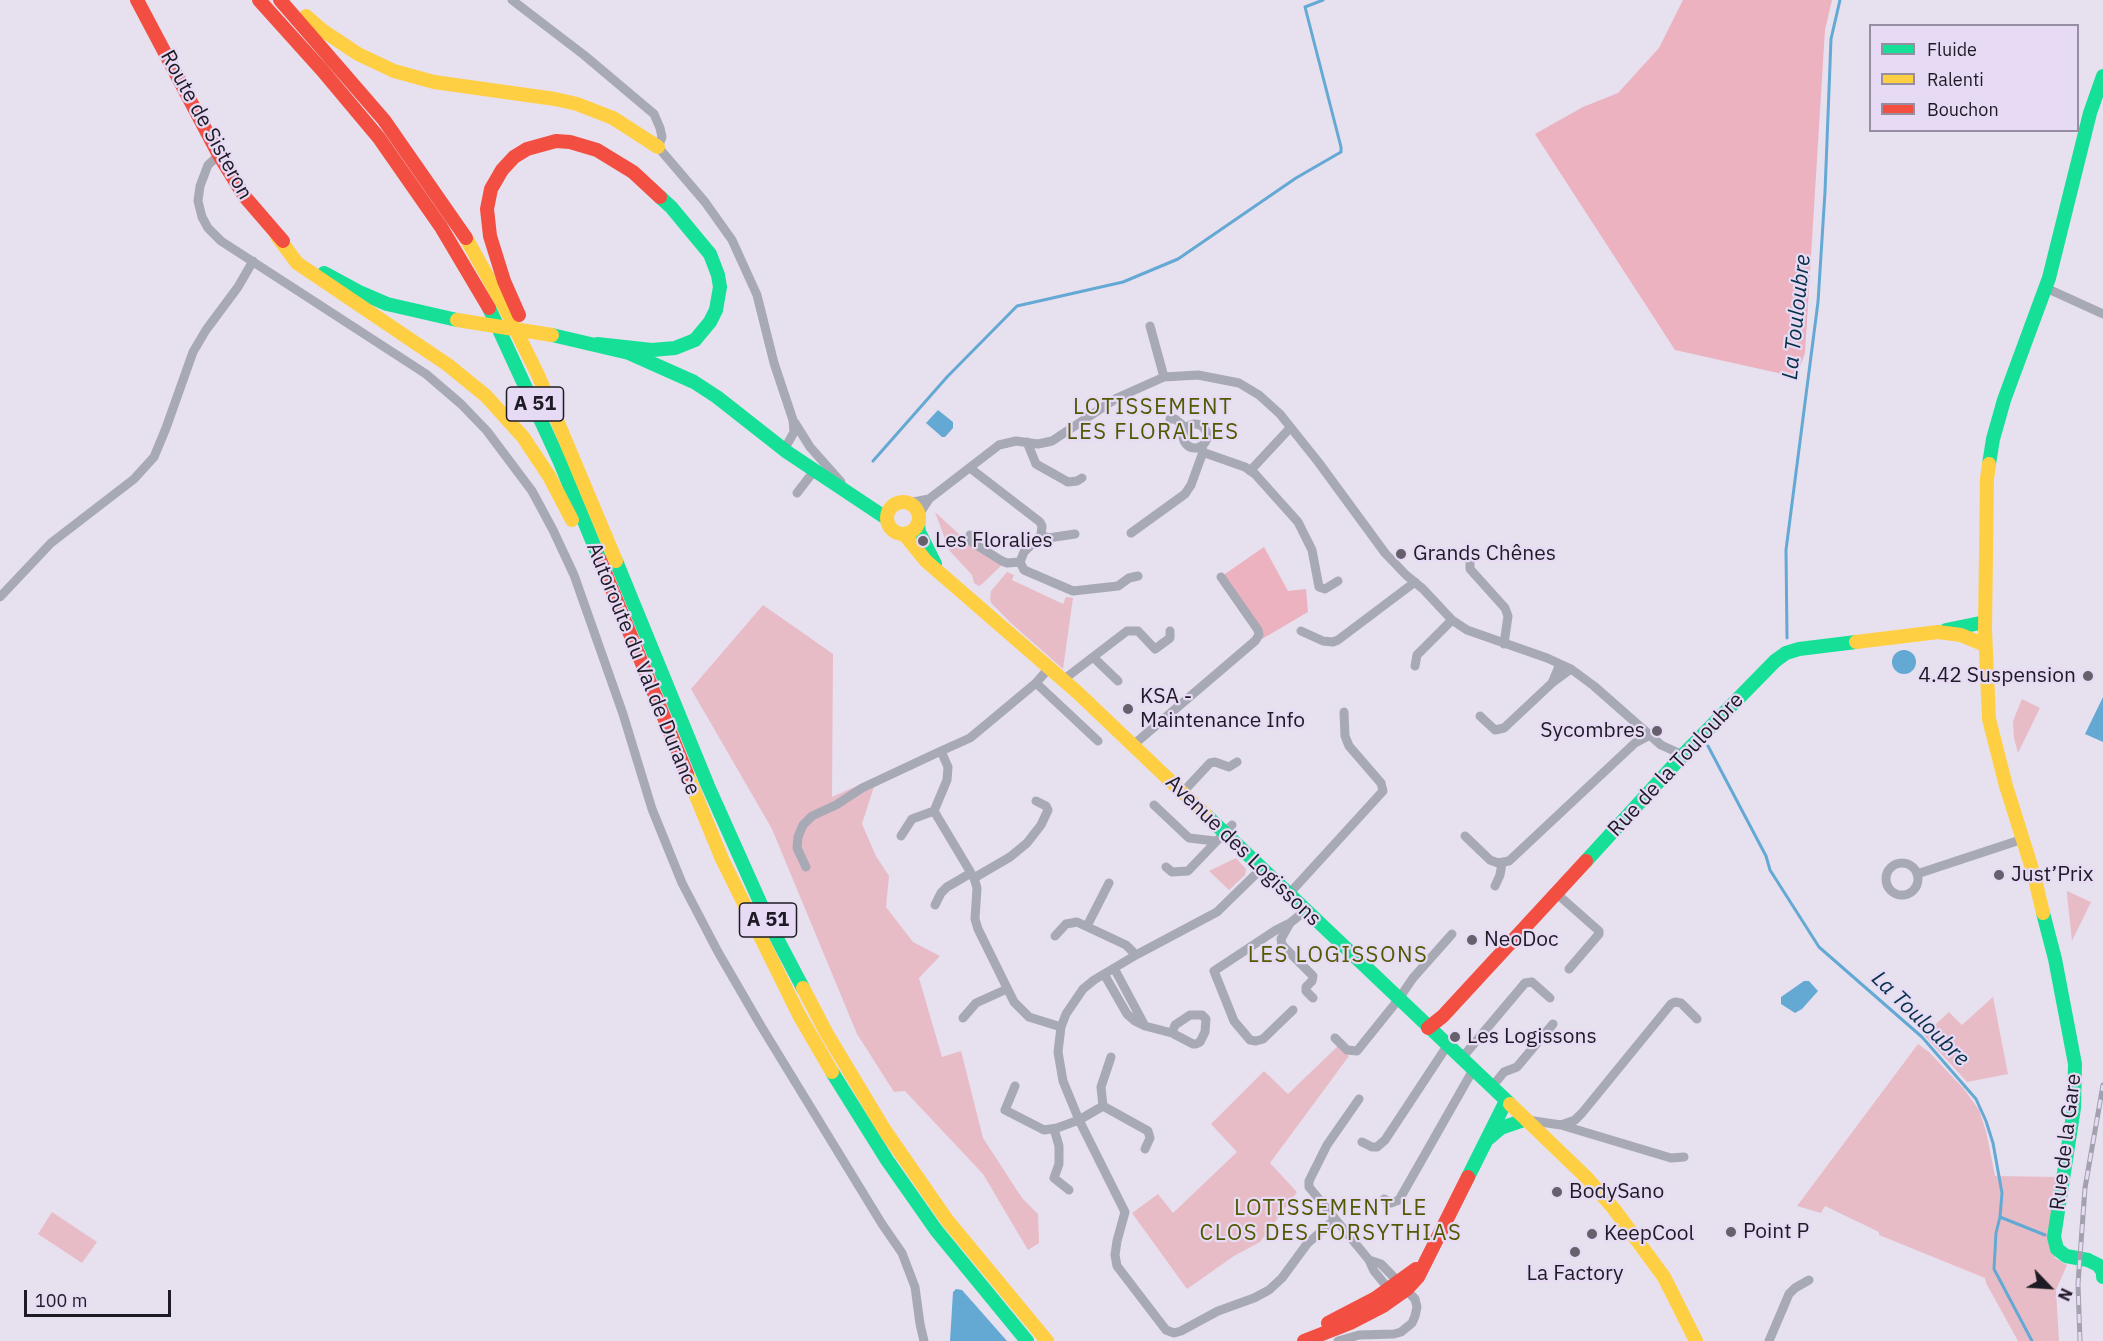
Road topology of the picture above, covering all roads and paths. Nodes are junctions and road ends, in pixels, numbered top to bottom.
1 (137, 0) edge
2 (259, 0) edge
3 (280, 0) edge
4 (291, 0) edge
5 (512, 0) edge
6 (2103, 76) edge
7 (658, 147) junction
8 (219, 155) junction
9 (278, 236) junction
10 (253, 261) junction
11 (2046, 288) junction
12 (2103, 314) edge
13 (1150, 326) dead end
14 (597, 344) junction
15 (1164, 377) junction
16 (1170, 419) dead end
17 (793, 420) junction
18 (1186, 428) junction
19 (1290, 428) junction
20 (1027, 442) junction
21 (1201, 449) junction
22 (786, 451) junction
23 (572, 453) junction
24 (970, 468) junction
25 (814, 471) junction
26 (1250, 471) junction
27 (1082, 478) dead end
28 (796, 493) dead end
29 (929, 499) junction
30 (908, 502) junction
31 (865, 505) junction
32 (888, 513) junction
33 (918, 520) junction
34 (1131, 533) dead end
35 (904, 534) junction
36 (1075, 534) dead end
37 (1041, 535) junction
38 (970, 536) dead end
39 (1470, 559) dead end
40 (1020, 562) junction
41 (938, 571) junction
42 (1138, 576) dead end
43 (1221, 578) dead end
44 (1338, 581) dead end
45 (1414, 582) junction
46 (0, 597) edge
47 (1452, 621) junction
48 (1985, 624) junction
49 (1170, 631) dead end
50 (1301, 631) dead end
51 (1938, 632) junction
52 (1504, 644) junction
53 (1985, 645) junction
54 (1093, 657) junction
55 (1560, 664) junction
56 (1415, 666) dead end
57 (1049, 669) junction
58 (1571, 669) junction
59 (1063, 680) junction
60 (1118, 681) dead end
61 (1552, 682) junction
62 (1036, 683) junction
63 (1344, 712) dead end
64 (1480, 716) dead end
65 (1639, 726) junction
66 (1650, 735) junction
67 (1098, 741) dead end
68 (1635, 743) junction
69 (1661, 745) junction
70 (1132, 746) junction
71 (941, 751) junction
72 (1683, 755) junction
73 (1237, 762) dead end
74 (1673, 766) junction
75 (1182, 793) junction
76 (1036, 801) dead end
77 (1154, 805) dead end
78 (934, 811) junction
79 (1223, 833) junction
80 (901, 836) dead end
81 (1465, 836) dead end
82 (2023, 839) junction
83 (722, 859) junction
84 (1502, 863) junction
85 (806, 867) dead end
86 (1166, 867) dead end
87 (1261, 869) junction
88 (1917, 874) dead end
89 (973, 875) junction
90 (1109, 883) dead end
91 (1495, 886) dead end
92 (1556, 893) junction
93 (1288, 895) junction
94 (935, 905) dead end
95 (1305, 911) junction
96 (1290, 923) junction
97 (1087, 926) junction
98 (1452, 934) dead end
99 (1055, 936) dead end
100 (1136, 955) junction
101 (1114, 968) junction
102 (1569, 969) dead end
103 (1104, 974) junction
104 (1007, 989) junction
105 (1313, 998) dead end
106 (1550, 998) dead end
107 (1398, 1000) junction
108 (1293, 1010) dead end
109 (963, 1018) dead end
110 (1697, 1019) dead end
111 (1553, 1024) dead end
112 (1145, 1026) junction
113 (1060, 1027) junction
114 (1428, 1028) junction
115 (1172, 1033) dead end
116 (1335, 1038) dead end
117 (1447, 1046) junction
118 (1111, 1057) dead end
119 (1461, 1059) junction
120 (1473, 1070) junction
121 (1015, 1086) dead end
122 (1491, 1088) junction
123 (1359, 1099) dead end
124 (1506, 1101) junction
125 (1103, 1106) junction
126 (1079, 1120) junction
127 (1524, 1120) junction
128 (1561, 1125) junction
129 (1054, 1129) junction
130 (1362, 1142) dead end
131 (1483, 1145) junction
132 (1145, 1149) dead end
133 (1684, 1157) dead end
134 (1069, 1190) dead end
135 (1384, 1199) dead end
136 (1335, 1219) junction
137 (2103, 1278) edge
138 (1809, 1280) dead end
139 (1398, 1289) junction
140 (1677, 1304) junction
141 (924, 1341) edge
142 (1027, 1341) edge
143 (1047, 1341) edge
144 (1291, 1341) edge
145 (1304, 1341) edge
146 (1338, 1341) edge
147 (1696, 1341) edge
148 (1703, 1341) edge
149 (1769, 1341) edge

1 - 8 main road, Route de Sisteron
2 - 83 main road, Autoroute du Val de Durance / A 51
3 - 23 main road, Autoroute du Val de Durance / A 51
4 - 7 main road
5 - 7 street
6 - 11 main road, Rue de la Gare
7 - 17 street
8 - 9 main road, Route de Sisteron
8 - 10 street
9 - 14 main road, Route de Sisteron, bridge
9 - 83 main road
10 - 46 street
10 - 141 street
11 - 12 street
11 - 48 main road, Rue de la Gare
13 - 15 street
14 - 22 main road
14 - 23 main road
15 - 19 street
15 - 20 street
16 - 18 street
17 - 22 street
17 - 31 street
18 - 21 street
18 - 21 street
19 - 26 street
19 - 45 street
20 - 24 street
20 - 27 street
21 - 26 street
21 - 34 street
22 - 25 main road
23 - 143 main road, Autoroute du Val de Durance / A 51
24 - 29 street
24 - 37 street
25 - 28 street
25 - 31 main road
26 - 44 street
29 - 30 street
29 - 33 street
30 - 32 main road
30 - 33 main road
31 - 32 main road
32 - 35 main road
33 - 35 main road
33 - 41 main road, Avenue des Logissons
35 - 41 main road, Avenue des Logissons
36 - 37 street
37 - 40 street
38 - 40 street
39 - 52 street
40 - 42 street
41 - 57 main road, Avenue des Logissons
43 - 70 street
45 - 47 street
45 - 50 street
47 - 52 street
47 - 56 street
48 - 51 main road
48 - 53 main road, Rue de la Gare
49 - 54 street
51 - 53 main road, Rue de la Touloubre
51 - 72 main road, Rue de la Touloubre
52 - 55 street
53 - 82 main road, Rue de la Gare
54 - 59 street
54 - 60 street
55 - 58 street
55 - 61 street
57 - 59 main road, Avenue des Logissons
57 - 62 street
58 - 61 street
58 - 65 street
59 - 70 main road, Avenue des Logissons
61 - 64 street
62 - 67 street
62 - 71 street
63 - 93 street
65 - 66 street
65 - 68 street
66 - 68 street
66 - 69 street
68 - 84 street
69 - 72 street
69 - 74 street
70 - 75 main road, Avenue des Logissons
71 - 78 street
71 - 85 street
72 - 74 main road, Rue de la Touloubre
73 - 75 street
74 - 92 main road, Rue de la Touloubre
75 - 79 main road, Avenue des Logissons
76 - 89 street
77 - 79 street
78 - 80 street
78 - 89 street
79 - 86 street
79 - 87 main road, Avenue des Logissons
81 - 84 street
82 - 88 street
82 - 137 main road, Rue de la Gare
83 - 142 main road, Autoroute du Val de Durance / A 51
84 - 91 street
87 - 93 main road, Avenue des Logissons
87 - 100 street
89 - 94 street
89 - 104 street
90 - 97 street
92 - 102 street
92 - 114 main road, Rue de la Touloubre
93 - 95 main road, Avenue des Logissons
95 - 96 street
95 - 107 main road, Avenue des Logissons
96 - 105 street
96 - 108 street
97 - 99 street
97 - 100 street
98 - 107 street
100 - 101 street
101 - 103 street
101 - 112 street
103 - 112 street
103 - 113 street
104 - 109 street
104 - 113 street
106 - 119 street
107 - 114 main road, Avenue des Logissons
107 - 116 street
110 - 128 street
111 - 122 street
112 - 115 street
113 - 126 street
114 - 117 main road, Avenue des Logissons
117 - 119 main road, Avenue des Logissons
117 - 130 street
118 - 125 street
119 - 120 main road, Avenue des Logissons
120 - 122 main road, Avenue des Logissons
120 - 135 street
121 - 129 street
122 - 124 main road, Avenue des Logissons
123 - 136 street
124 - 127 main road, Avenue des Logissons
124 - 131 main road
125 - 126 street
125 - 132 street
126 - 129 street
126 - 136 street
127 - 128 street
127 - 131 main road
127 - 140 main road, Avenue des Logissons
128 - 133 street
129 - 134 street
131 - 139 main road
136 - 139 street
138 - 149 street
139 - 144 main road
139 - 145 main road
139 - 146 street
140 - 147 main road, Avenue des Logissons
140 - 148 main road, Avenue des Logissons

